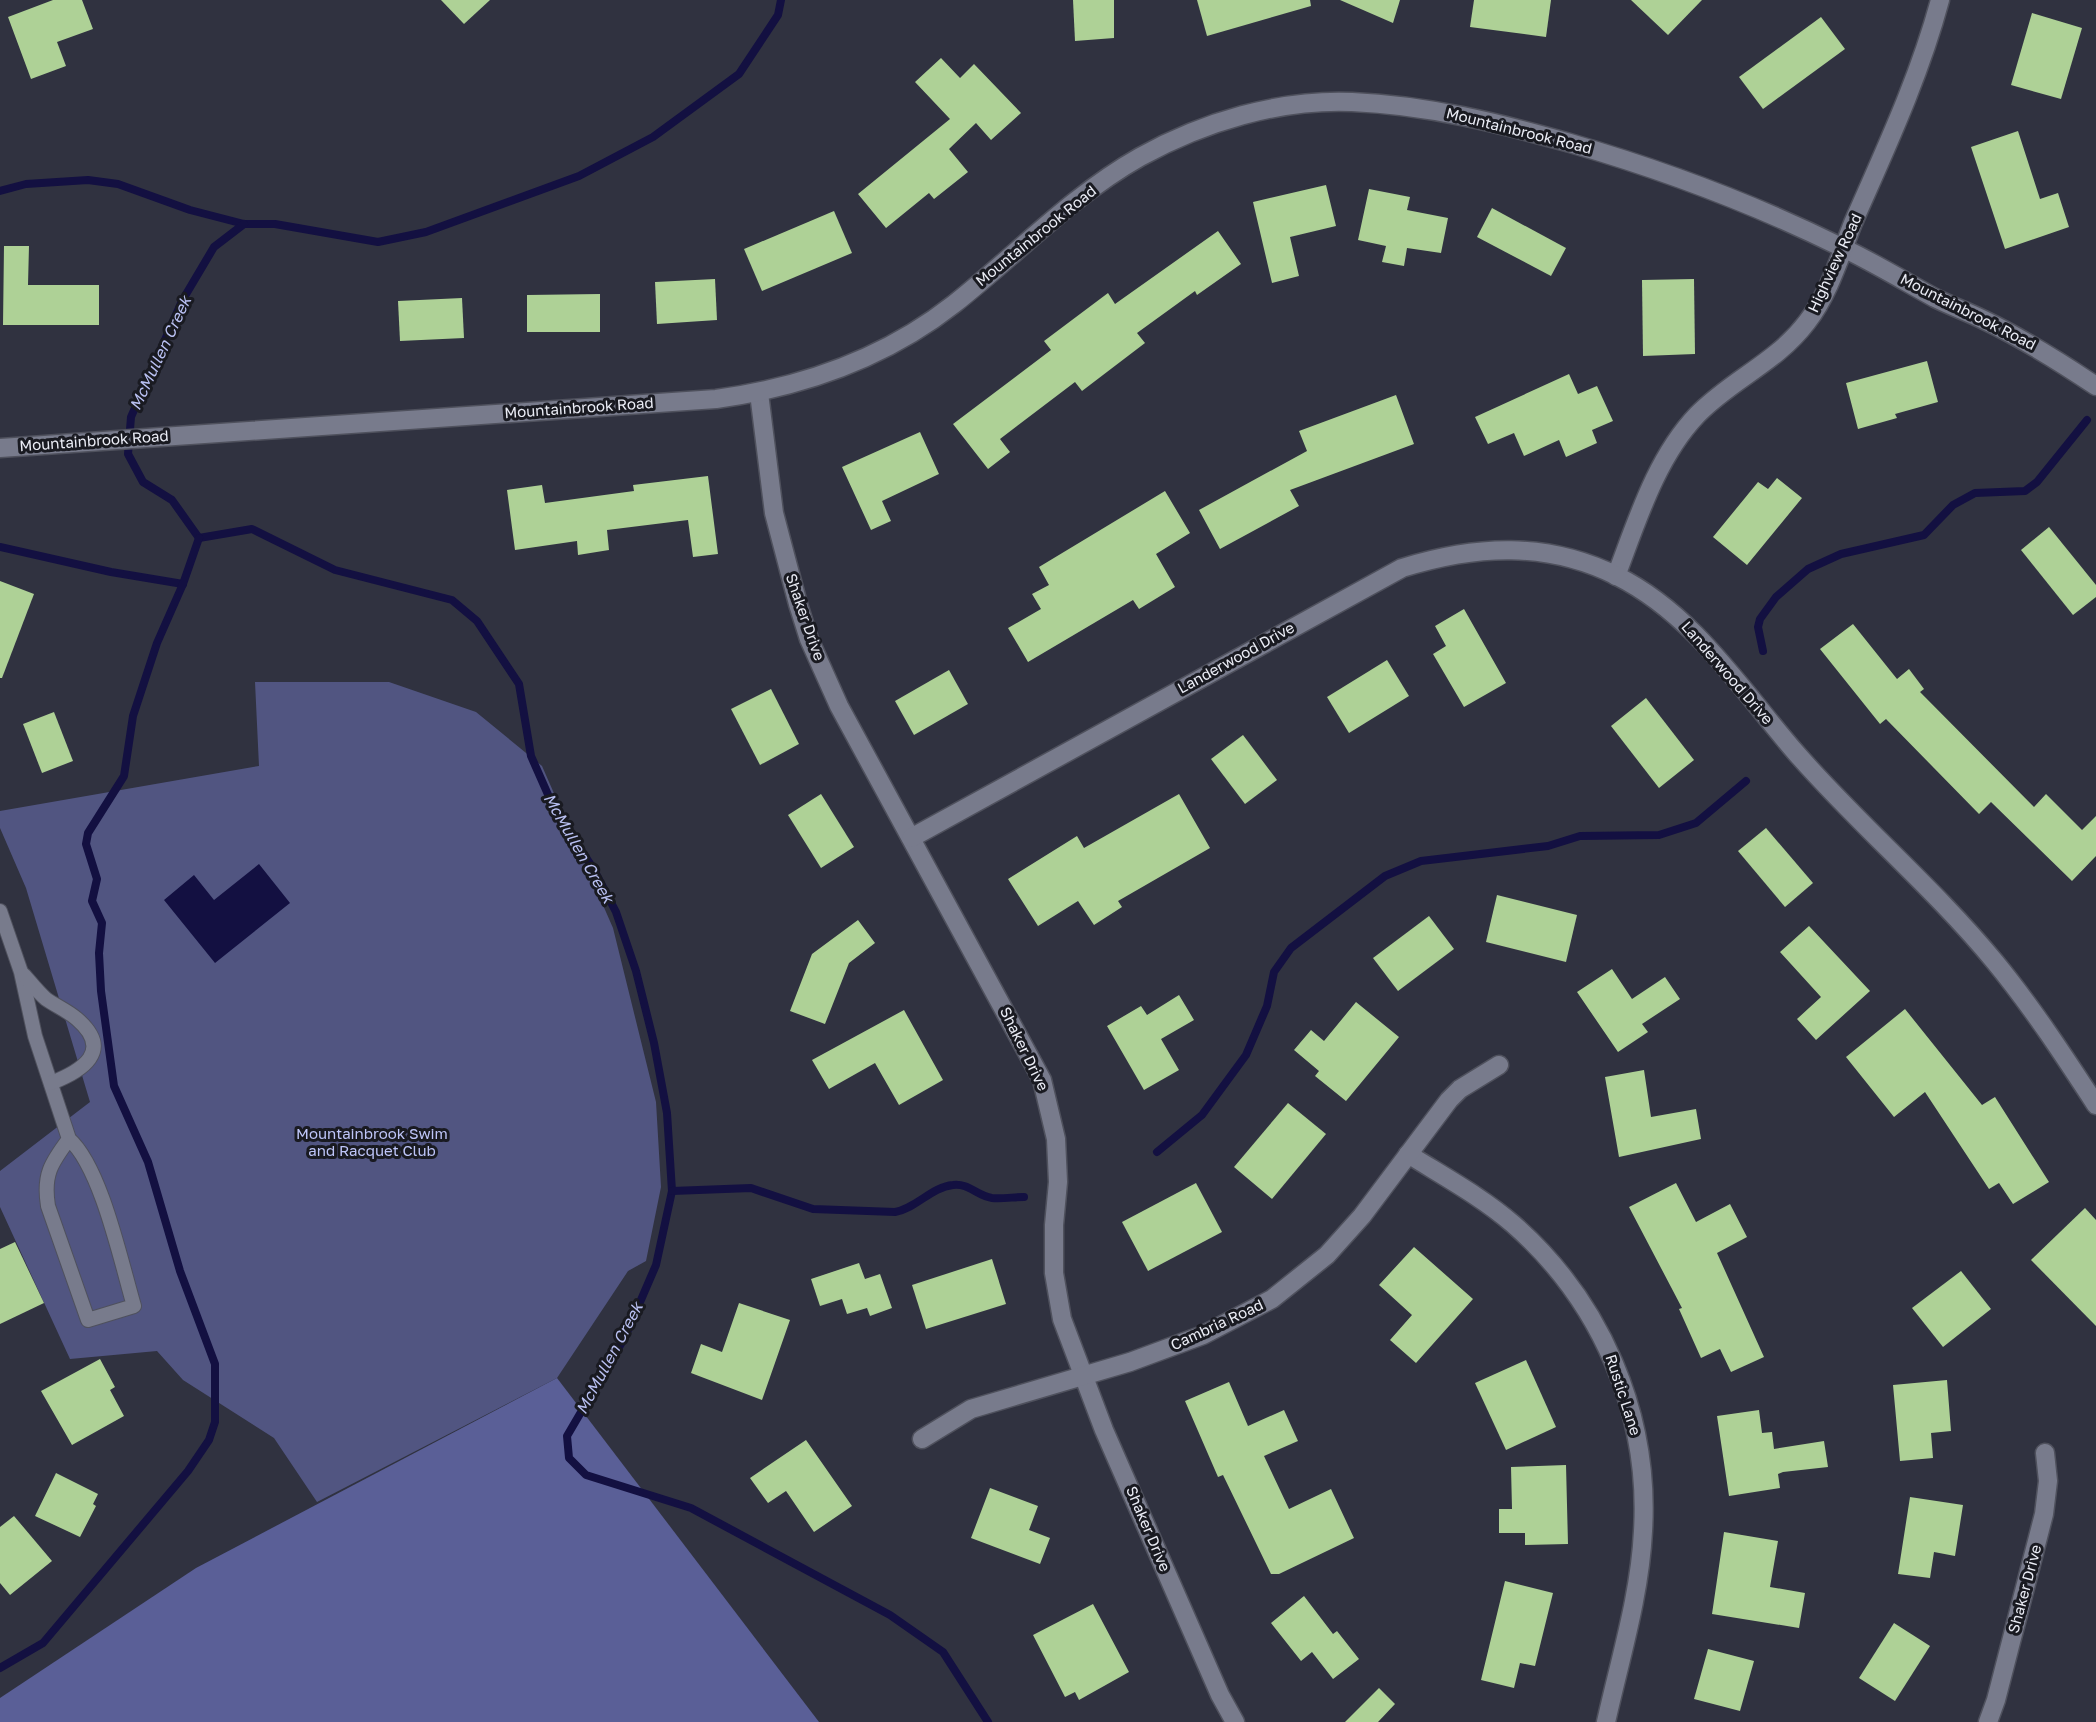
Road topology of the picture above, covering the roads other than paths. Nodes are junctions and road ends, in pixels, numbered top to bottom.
1 (1941, 0) edge
2 (1843, 248) junction
3 (2096, 386) edge
4 (759, 393) junction
5 (0, 448) edge
6 (1616, 576) junction
7 (911, 838) junction
8 (0, 911) edge
9 (21, 972) junction
10 (1499, 1065) dead end
11 (51, 1083) junction
12 (2096, 1105) edge
13 (69, 1139) junction
14 (1408, 1154) junction
15 (1083, 1377) junction
16 (922, 1439) dead end
17 (2045, 1453) dead end
18 (1235, 1722) edge
19 (1606, 1722) edge
20 (1988, 1722) edge

1 - 2 street, Highview Road
2 - 3 street, Mountainbrook Road
2 - 4 street, Mountainbrook Road
2 - 6 street, Highview Road
4 - 5 street, Mountainbrook Road
4 - 7 street, Shaker Drive
6 - 7 street, Landerwood Drive
6 - 12 street, Landerwood Drive
7 - 15 street, Shaker Drive
8 - 9 lane
9 - 11 lane
9 - 11 lane
10 - 14 street, Cambria Road
11 - 13 lane
13 - 13 lane
14 - 15 street, Cambria Road
14 - 19 street, Rustic Lane
15 - 16 street, Cambria Road
15 - 18 street, Shaker Drive
17 - 20 street, Shaker Drive

